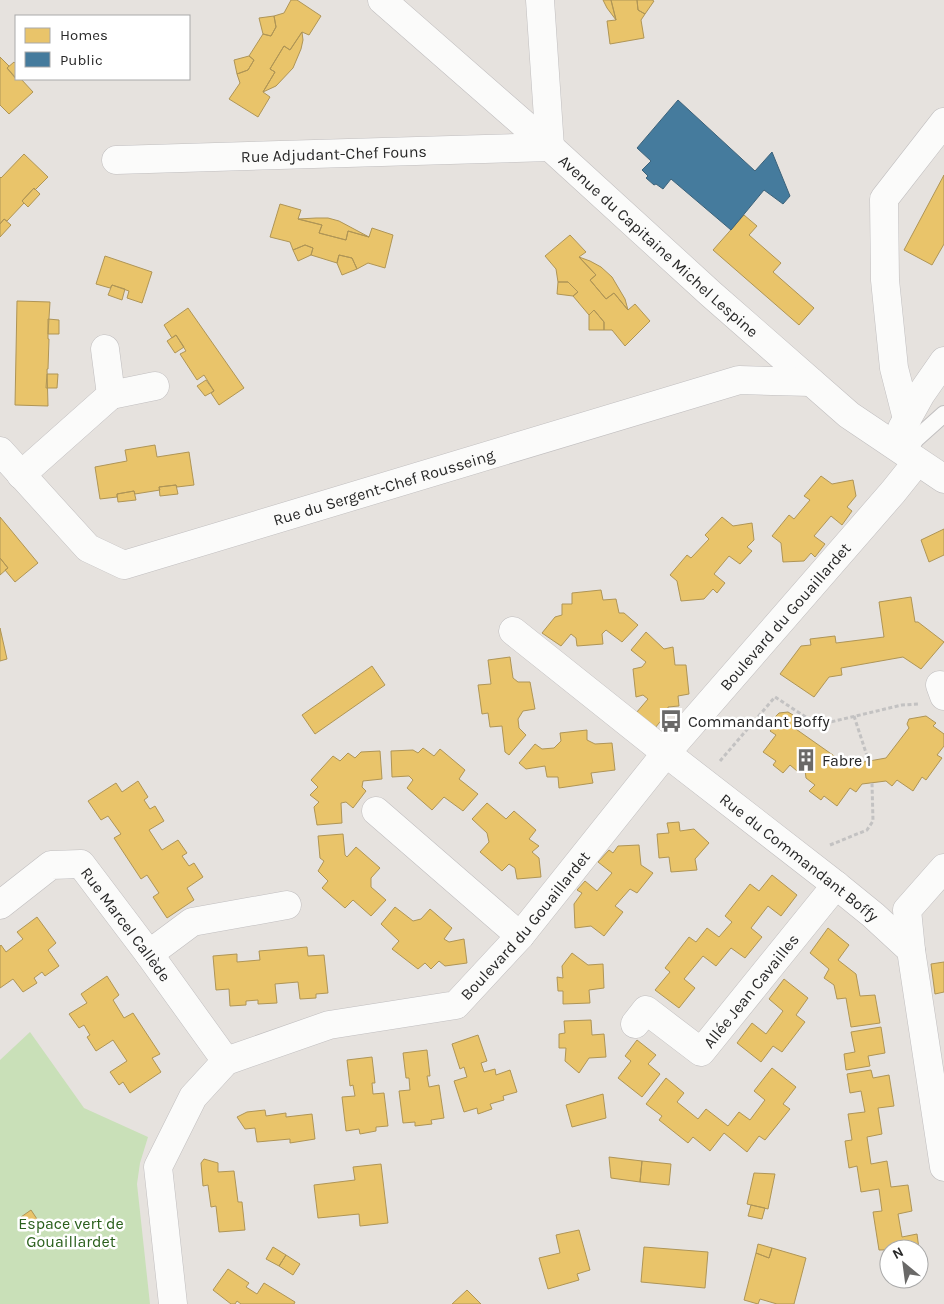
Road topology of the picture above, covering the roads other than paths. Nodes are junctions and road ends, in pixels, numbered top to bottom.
1 (382, 0) edge
2 (540, 0) edge
3 (944, 122) edge
4 (550, 146) junction
5 (116, 160) dead end
6 (105, 348) dead end
7 (944, 361) edge
8 (811, 382) junction
9 (155, 386) dead end
10 (111, 395) junction
11 (944, 414) edge
12 (907, 419) junction
13 (0, 451) edge
14 (905, 453) junction
15 (21, 475) junction
16 (944, 478) edge
17 (513, 631) dead end
18 (666, 753) junction
19 (376, 811) dead end
20 (944, 868) edge
21 (836, 886) junction
22 (0, 905) edge
23 (287, 905) dead end
24 (520, 936) junction
25 (911, 950) junction
26 (149, 954) junction
27 (635, 1024) dead end
28 (226, 1061) junction
29 (944, 1167) edge
30 (173, 1304) edge

1 - 4 street, Avenue du Capitaine Michel Lespine
2 - 4 street
3 - 12 street
4 - 5 street, Rue Adjudant-Chef Founs
4 - 8 street, Avenue du Capitaine Michel Lespine
6 - 10 street
7 - 12 street, Boulevard du Gouaillardet
8 - 14 street, Avenue du Capitaine Michel Lespine
8 - 15 street, Rue du Sergent-Chef Rousseing
9 - 10 street
10 - 15 street
11 - 14 lane
12 - 14 street, Boulevard du Gouaillardet
13 - 15 street, Rue du Sergent-Chef Rousseing
14 - 16 street, Avenue du Capitaine Michel Lespine
14 - 18 street, Boulevard du Gouaillardet
17 - 18 street, Rue du Commandant Boffy
18 - 21 street, Rue du Commandant Boffy
18 - 24 street, Boulevard du Gouaillardet
19 - 24 street
20 - 25 street
21 - 25 street, Rue du Commandant Boffy
21 - 27 street, Allée Jean Cavailles
22 - 26 street, Rue Marcel Callède
23 - 26 street
24 - 28 street, Boulevard du Gouaillardet
25 - 29 street
26 - 28 street, Rue Marcel Callède
28 - 30 street, Boulevard du Gouaillardet

